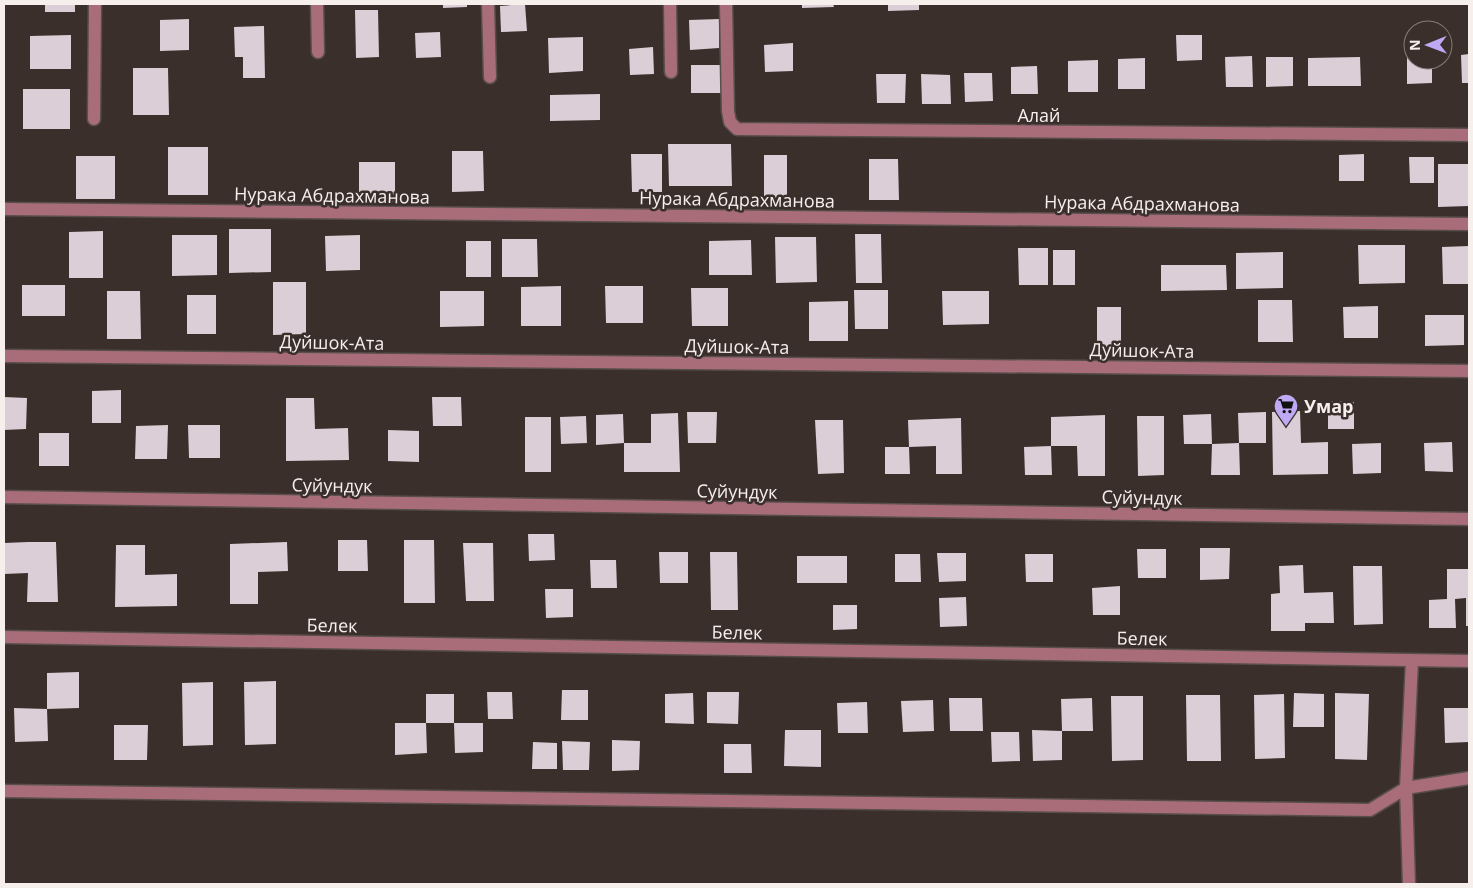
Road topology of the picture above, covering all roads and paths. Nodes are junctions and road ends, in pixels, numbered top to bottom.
1 (95, 4) edge
2 (317, 4) edge
3 (488, 4) edge
4 (670, 4) edge
5 (726, 4) edge
6 (318, 52) dead end
7 (671, 72) dead end
8 (490, 77) dead end
9 (94, 119) dead end
10 (1469, 135) edge
11 (4, 209) edge
12 (1469, 224) edge
13 (4, 356) edge
14 (1469, 371) edge
15 (4, 498) edge
16 (1469, 519) edge
17 (4, 637) edge
18 (1412, 660) junction
19 (1469, 661) edge
20 (1469, 778) edge
21 (1406, 788) junction
22 (4, 791) edge
23 (1409, 884) edge

1 - 9 street
2 - 6 street
3 - 8 street
4 - 7 street
5 - 10 street, Алай
11 - 12 street, Нурака Абдрахманова
13 - 14 street, Дуйшок-Ата
15 - 16 street, Суйундук
17 - 18 street, Белек
18 - 19 street, Белек
18 - 21 street
20 - 21 street
21 - 22 street
21 - 23 street

